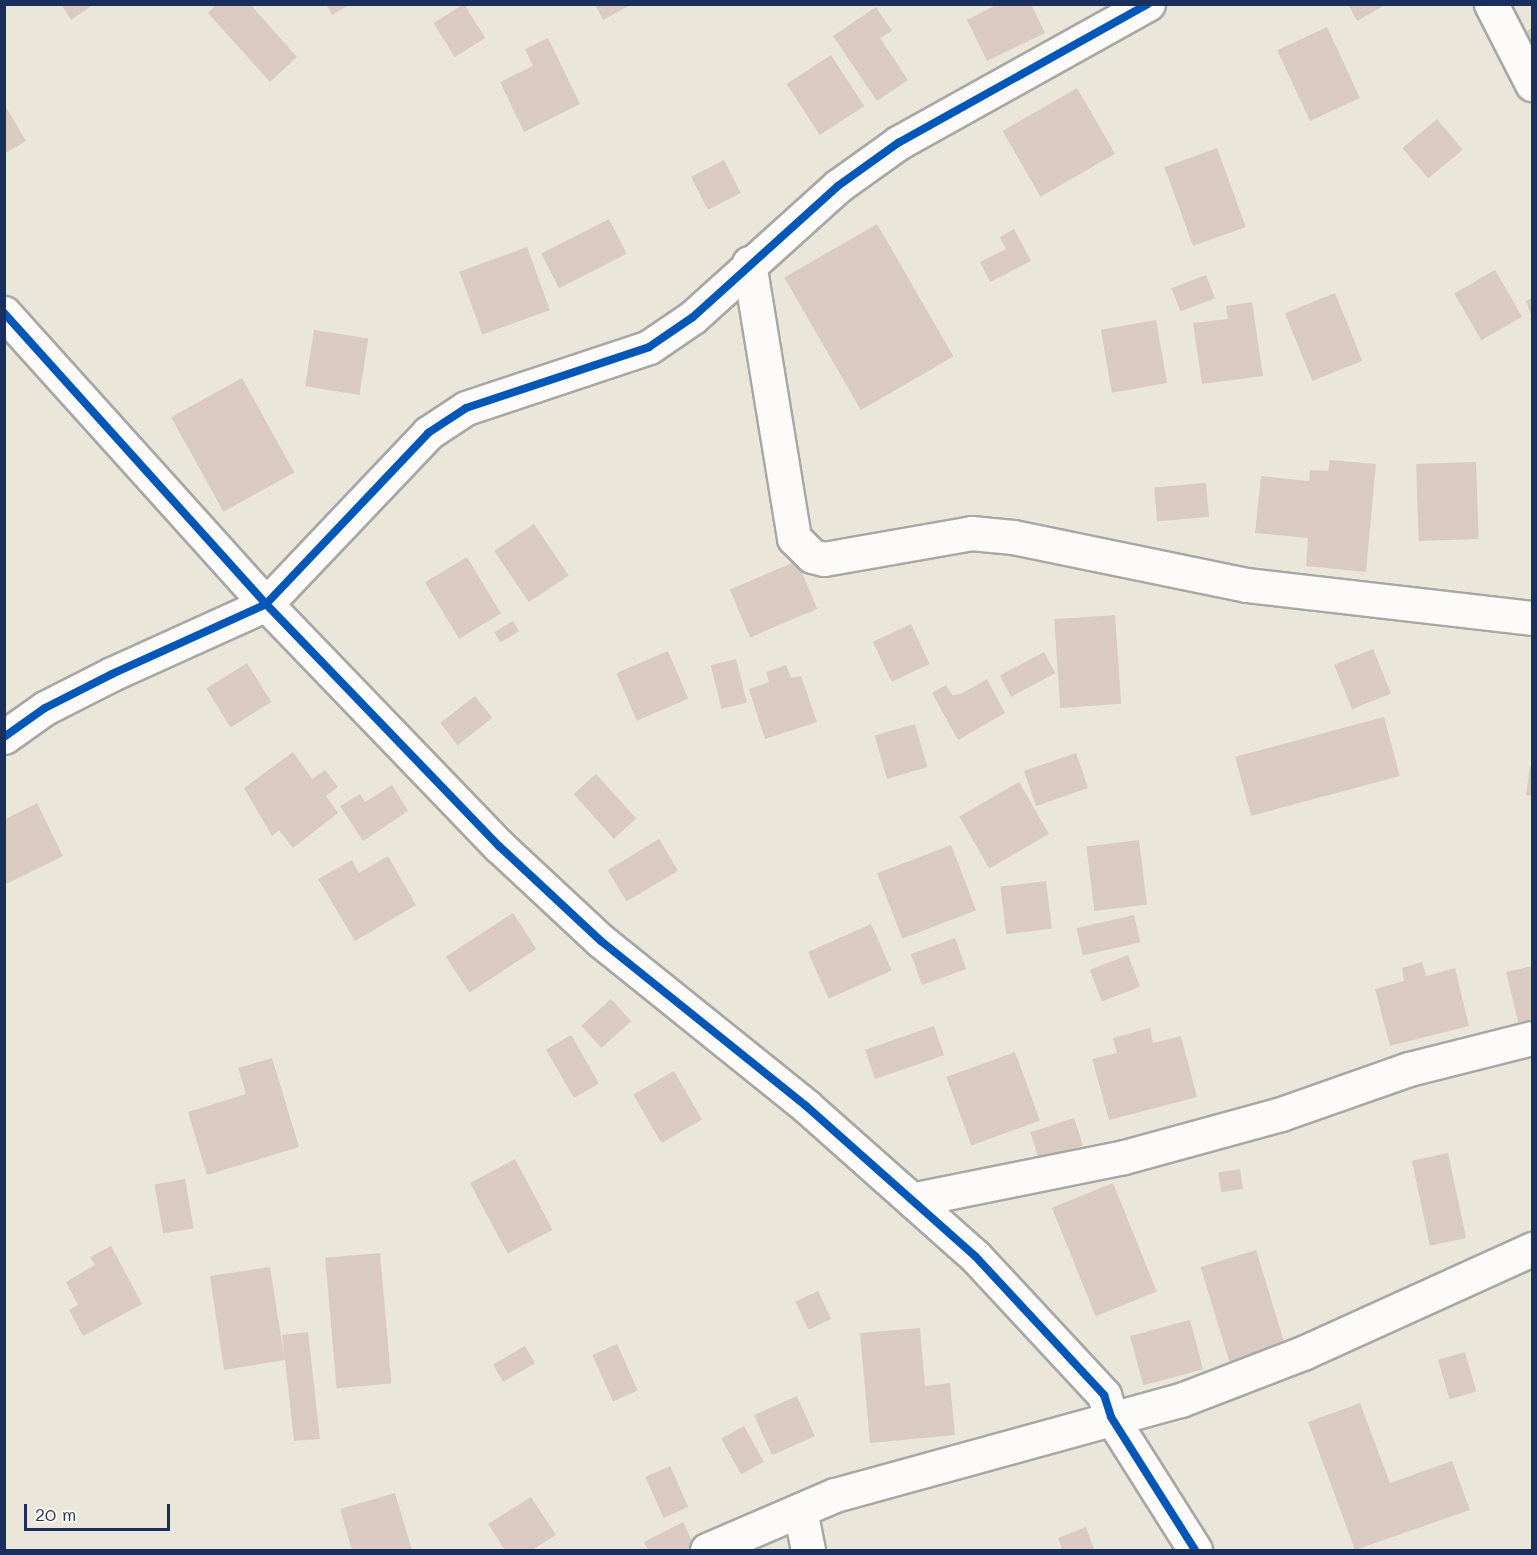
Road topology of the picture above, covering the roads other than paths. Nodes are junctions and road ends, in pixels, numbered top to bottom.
1 (1148, 4) edge
2 (1491, 4) edge
3 (1533, 84) edge
4 (749, 263) junction
5 (4, 313) edge
6 (266, 604) junction
7 (1533, 618) edge
8 (4, 737) edge
9 (1533, 1038) edge
10 (916, 1199) junction
11 (1533, 1249) edge
12 (1112, 1417) junction
13 (800, 1510) junction
14 (706, 1551) edge
15 (808, 1551) edge
16 (1195, 1551) edge

1 - 4 street
2 - 3 street
4 - 6 street
4 - 7 street
5 - 6 street
6 - 8 street
6 - 10 street
9 - 10 street
10 - 12 street
11 - 12 street
12 - 13 street
12 - 16 street
13 - 14 street
13 - 15 street

